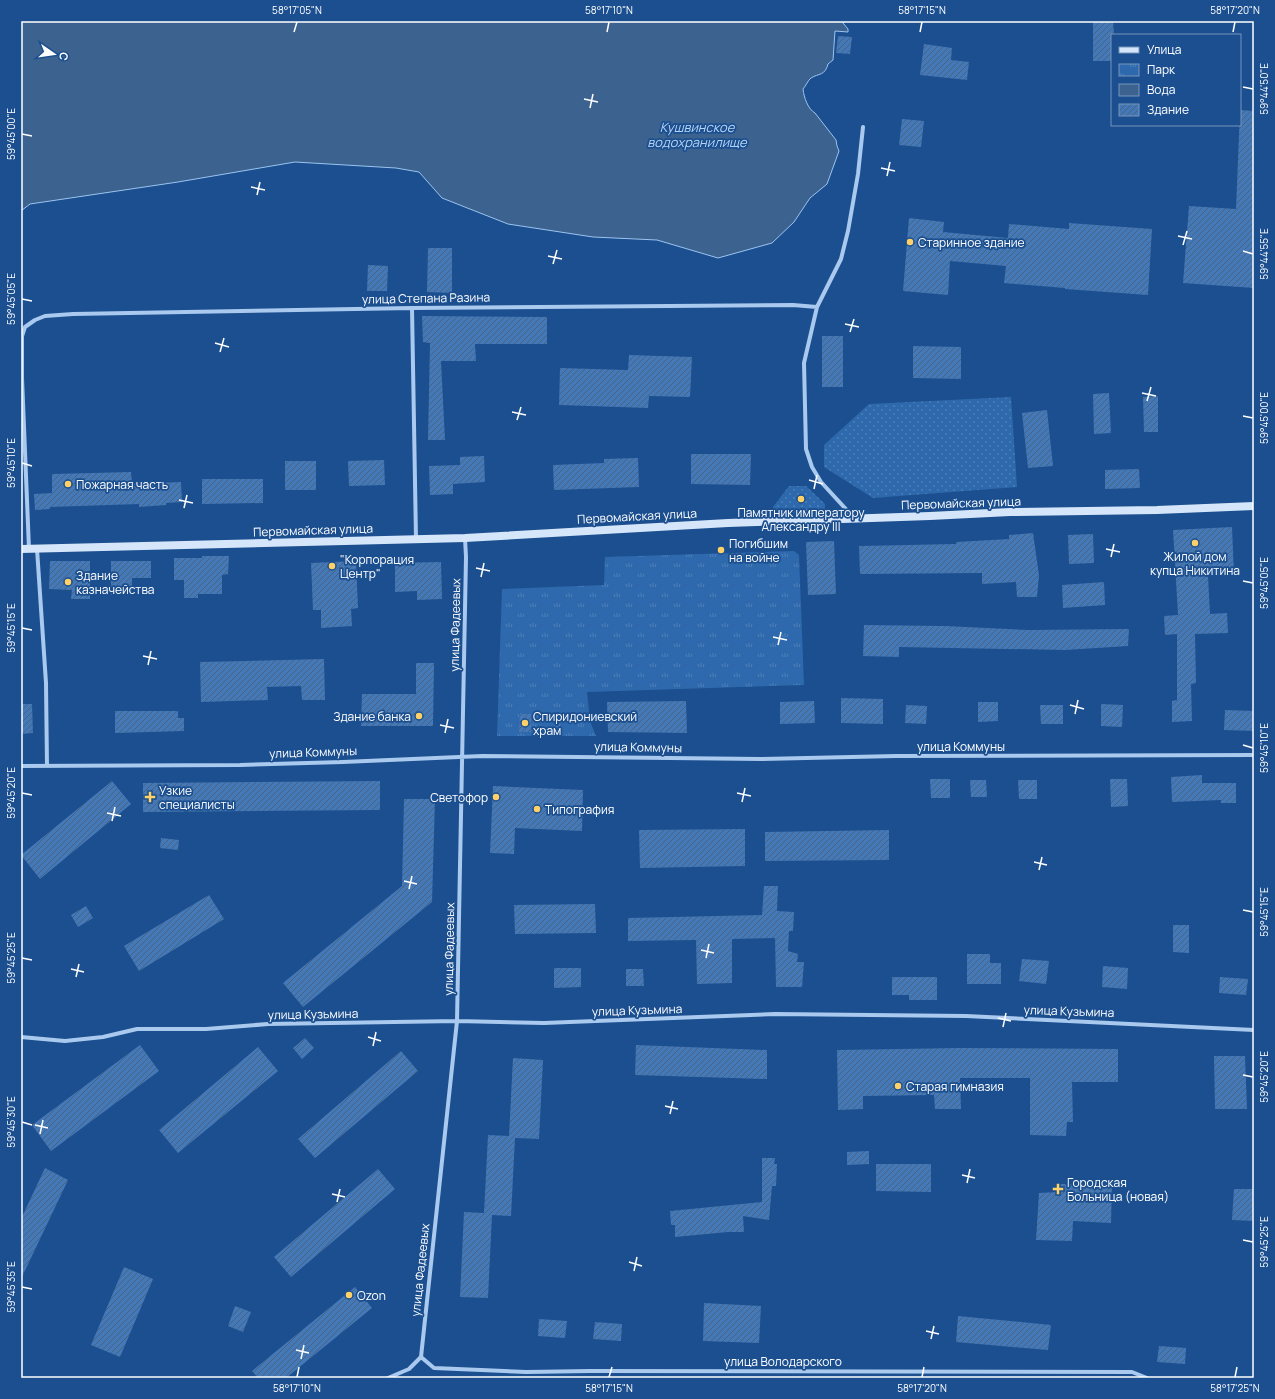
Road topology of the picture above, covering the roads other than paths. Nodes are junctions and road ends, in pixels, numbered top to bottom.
1 (863, 127) dead end
2 (817, 307) junction
3 (412, 308) junction
4 (1254, 506) edge
5 (855, 519) junction
6 (465, 538) junction
7 (416, 539) junction
8 (29, 549) edge
9 (1254, 755) edge
10 (463, 757) junction
11 (21, 766) edge
12 (47, 766) junction
13 (457, 1021) junction
14 (1254, 1030) edge
15 (21, 1037) edge
16 (421, 1357) junction
17 (388, 1378) edge
18 (1148, 1378) edge

1 - 2 street
2 - 3 street, улица Степана Разина
2 - 5 street
3 - 7 street
3 - 8 street, улица Степана Разина
4 - 5 main road, Первомайская улица
5 - 6 main road, Первомайская улица
6 - 7 main road, Первомайская улица
6 - 10 street, улица Фадеевых
7 - 8 main road, Первомайская улица
8 - 12 street
9 - 10 street, улица Коммуны
10 - 12 street, улица Коммуны
10 - 13 street, улица Фадеевых
11 - 12 street, улица Коммуны
13 - 14 street, улица Кузьмина
13 - 15 street, улица Кузьмина
13 - 16 street, улица Фадеевых
16 - 17 street
16 - 18 street, улица Володарского

